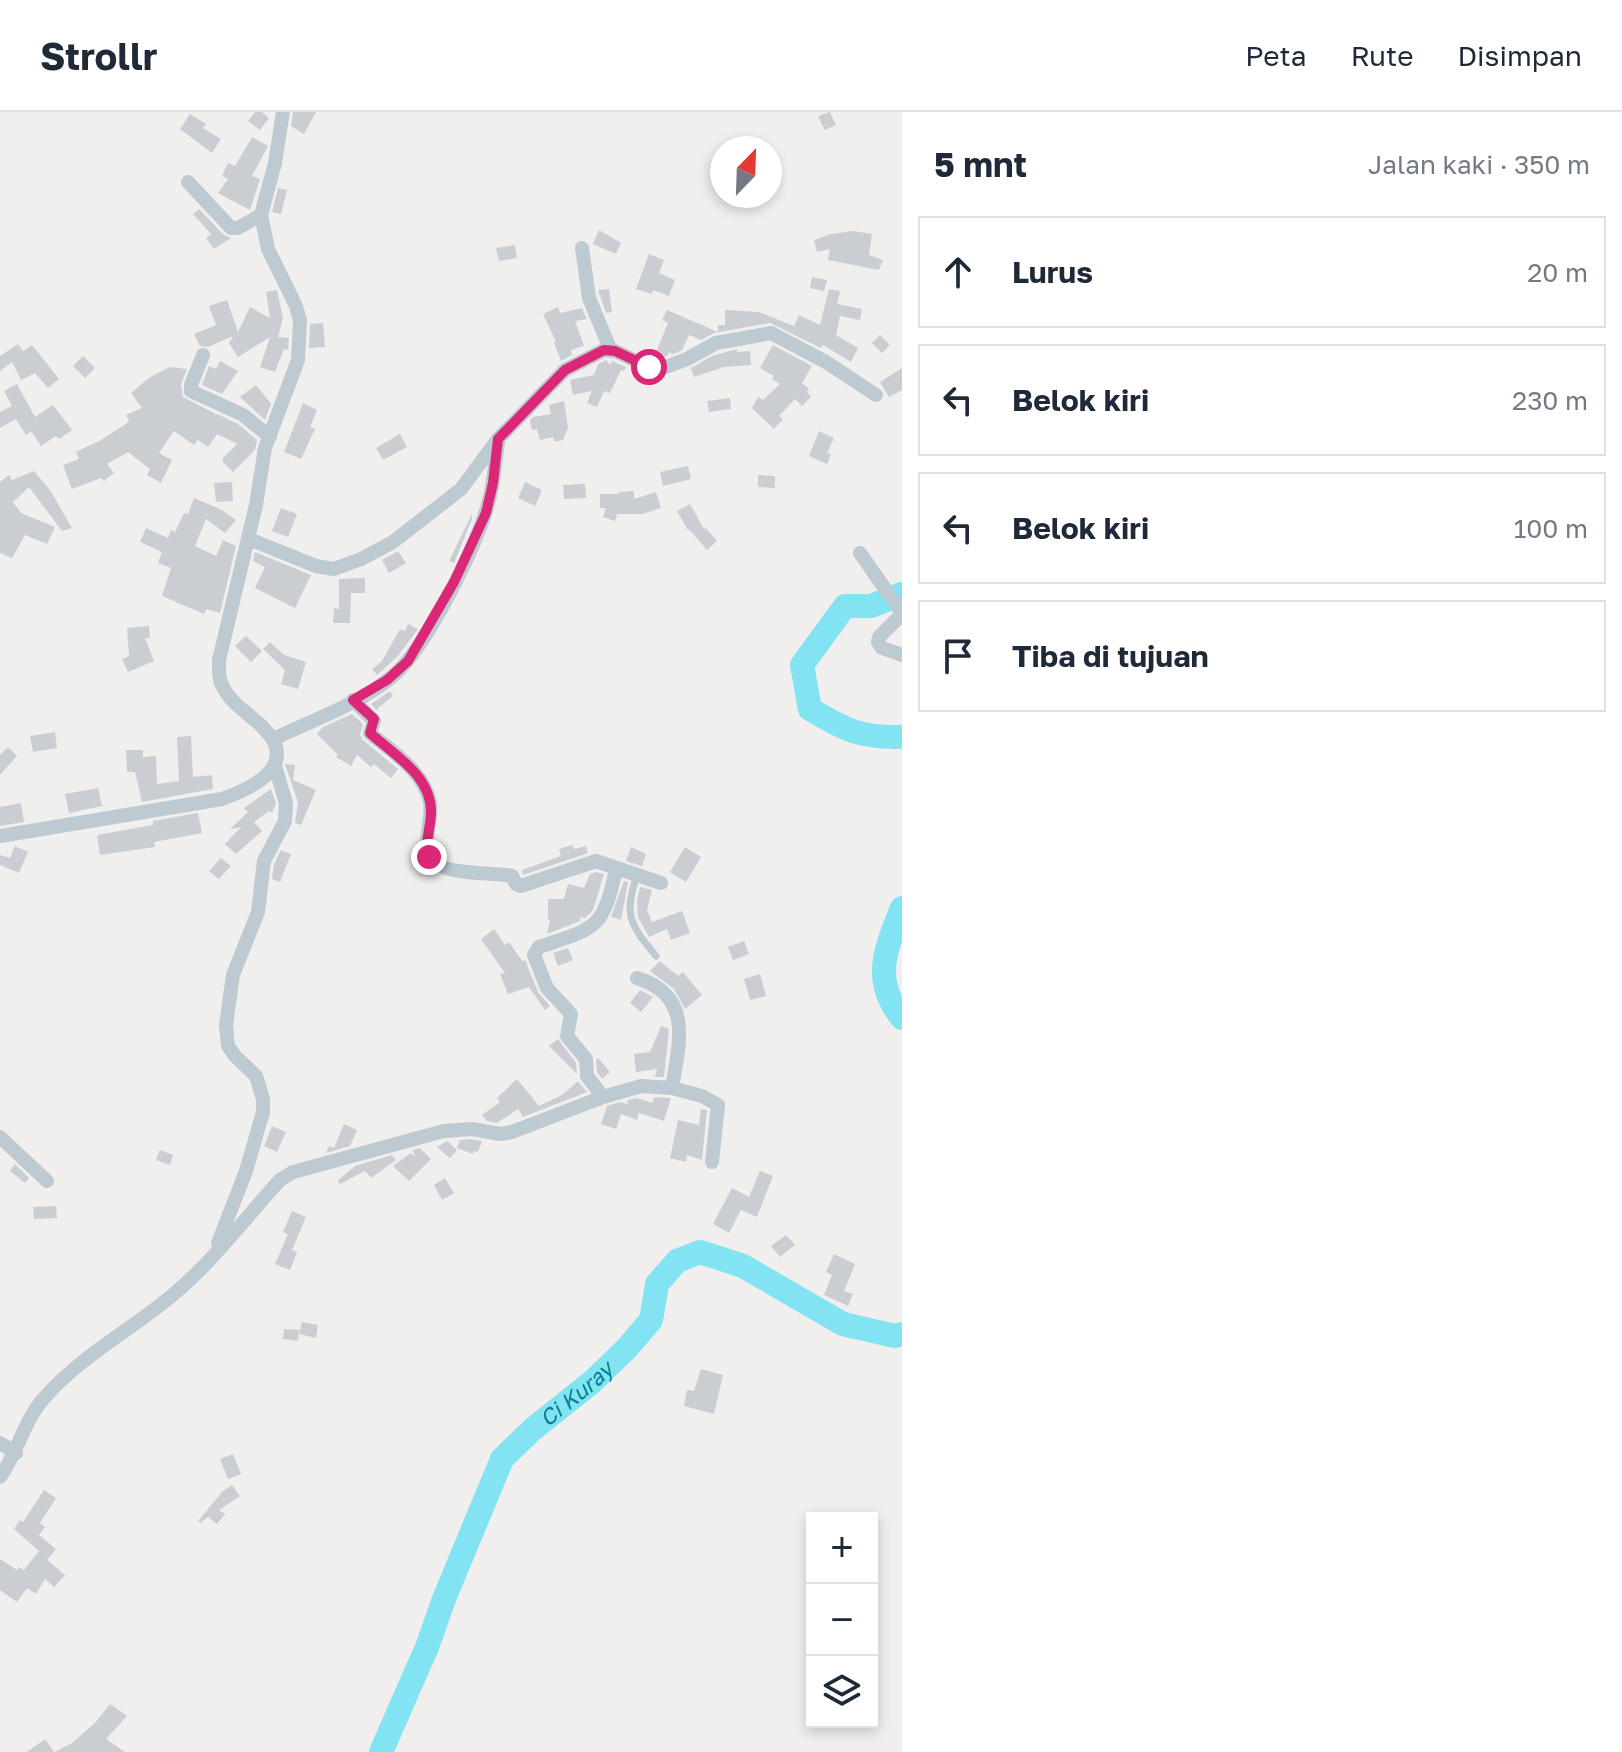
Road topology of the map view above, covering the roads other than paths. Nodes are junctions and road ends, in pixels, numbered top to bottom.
1 (283, 112) edge
2 (188, 182) dead end
3 (261, 215) junction
4 (582, 248) dead end
5 (611, 351) junction
6 (203, 355) dead end
7 (876, 395) dead end
8 (270, 437) junction
9 (498, 439) junction
10 (249, 539) junction
11 (860, 553) dead end
12 (901, 611) edge
13 (902, 655) edge
14 (353, 700) junction
15 (273, 739) junction
16 (275, 766) junction
17 (0, 836) edge
18 (616, 869) junction
19 (638, 873) junction
20 (661, 883) dead end
21 (656, 956) dead end
22 (637, 978) dead end
23 (672, 1088) junction
24 (603, 1097) junction
25 (0, 1137) edge
26 (712, 1162) dead end
27 (47, 1181) dead end
28 (215, 1252) junction
29 (0, 1443) edge
30 (16, 1453) junction
31 (0, 1477) edge

1 - 3 street
2 - 3 street
3 - 8 street
4 - 5 street
5 - 7 street
5 - 9 street
6 - 8 street
8 - 10 street
9 - 10 street
9 - 14 street
10 - 15 street
11 - 12 street
12 - 13 street
14 - 15 street
14 - 18 street
15 - 16 street
16 - 17 street
16 - 28 street
18 - 19 street
18 - 24 street
19 - 20 street
19 - 21 lane
22 - 23 street
23 - 24 street
23 - 26 street
24 - 28 street
25 - 27 street
28 - 30 street
29 - 30 street
30 - 31 street

